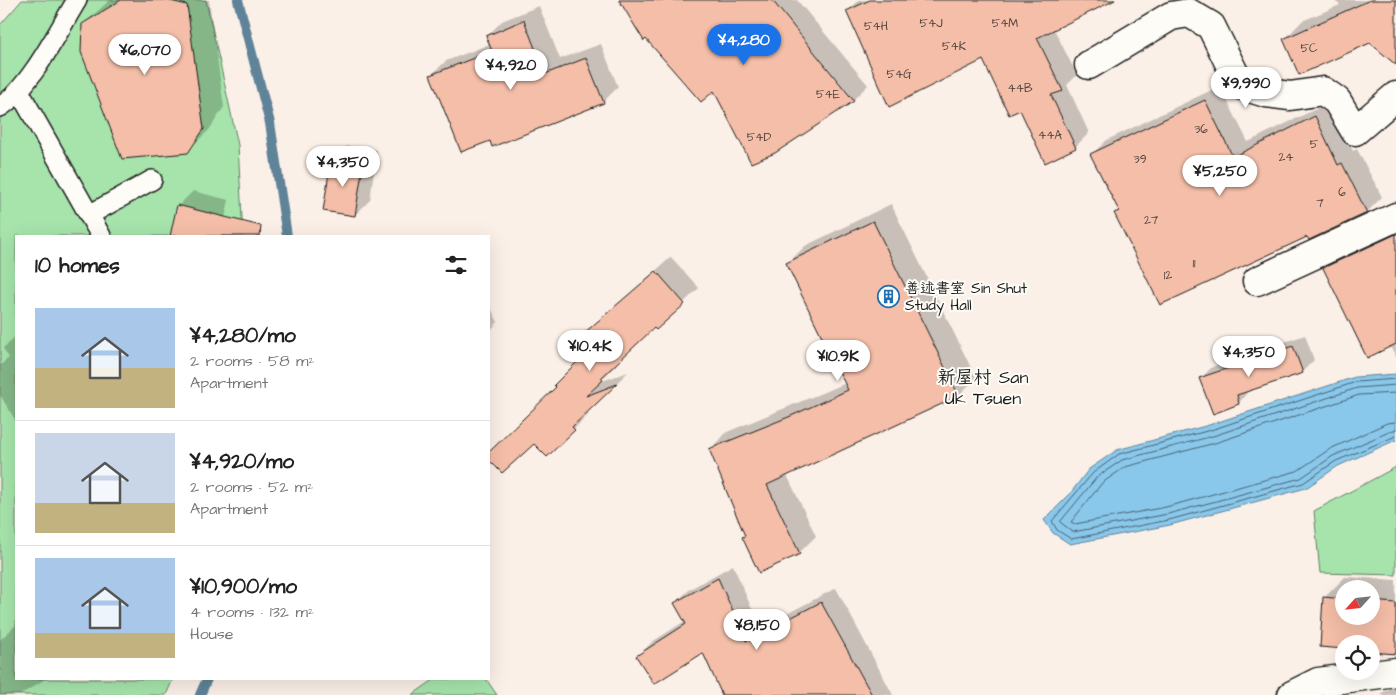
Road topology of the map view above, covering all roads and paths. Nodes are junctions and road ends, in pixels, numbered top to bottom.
1 (77, 0) edge
2 (1089, 66) dead end
3 (19, 91) junction
4 (1396, 96) edge
5 (0, 107) edge
6 (152, 180) dead end
7 (89, 215) junction
8 (1396, 217) edge
9 (100, 235) edge
10 (1257, 281) dead end
11 (1396, 672) edge
12 (1292, 695) edge

1 - 3 lane
2 - 4 street
3 - 5 lane
3 - 7 lane
6 - 7 lane
7 - 9 lane
8 - 10 street
11 - 12 street

